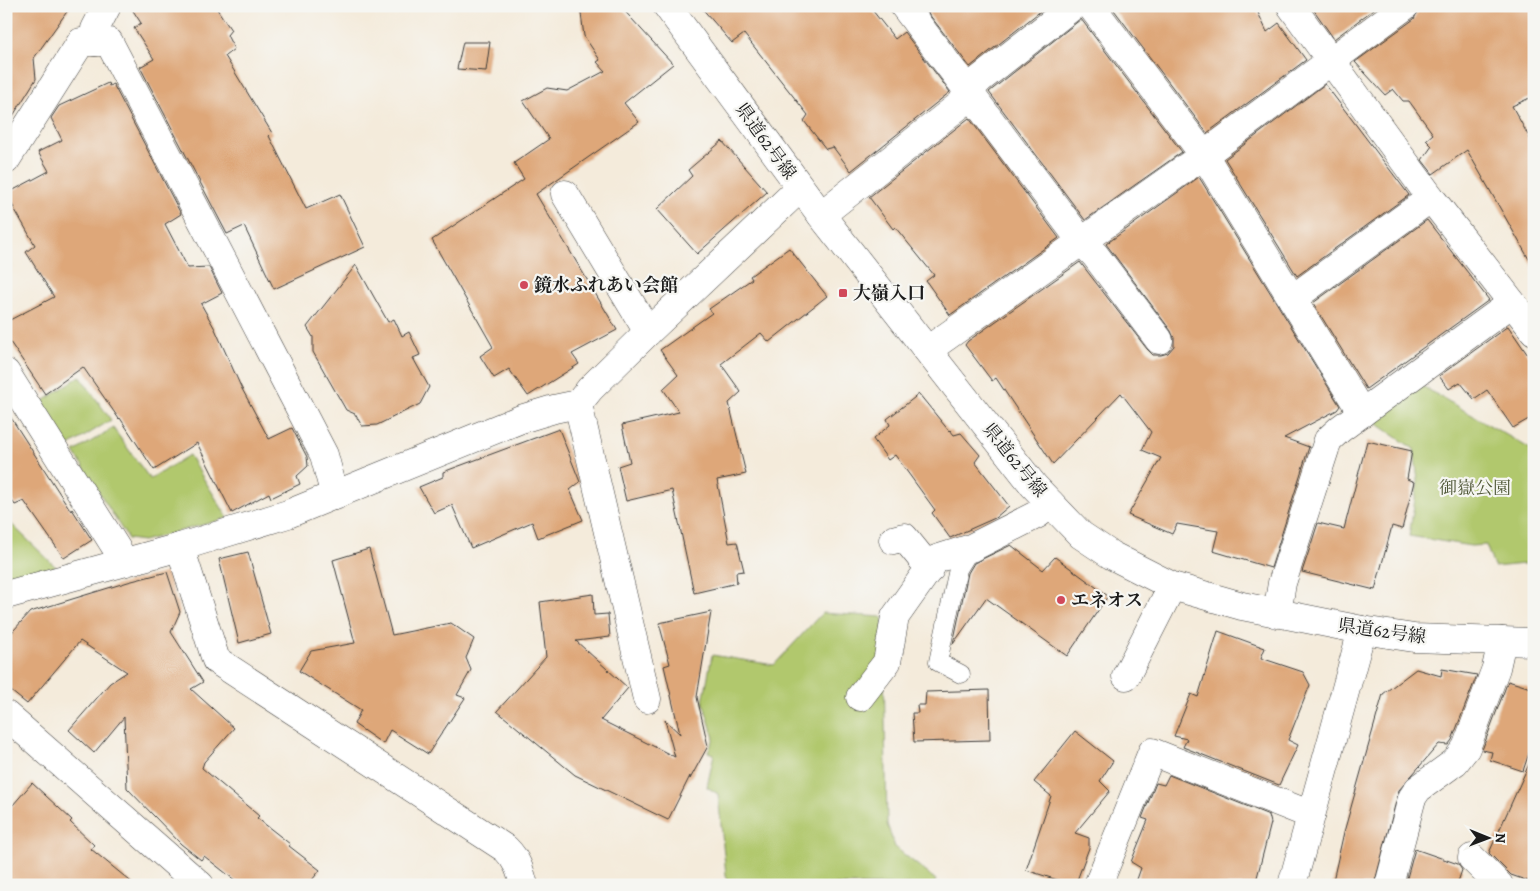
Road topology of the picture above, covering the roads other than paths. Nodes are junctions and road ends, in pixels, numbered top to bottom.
1 (107, 6) edge
2 (667, 6) edge
3 (904, 6) edge
4 (1073, 6) edge
5 (1091, 6) edge
6 (1291, 6) edge
7 (1405, 6) edge
8 (95, 42) junction
9 (1331, 61) junction
10 (969, 90) junction
11 (1204, 155) junction
12 (6, 160) edge
13 (800, 188) junction
14 (565, 194) dead end
15 (1431, 198) junction
16 (821, 215) junction
17 (1082, 242) junction
18 (1292, 299) junction
19 (1512, 303) junction
20 (1534, 331) edge
21 (648, 332) junction
22 (1159, 340) dead end
23 (929, 349) junction
24 (6, 373) edge
25 (578, 404) junction
26 (1362, 413) junction
27 (335, 496) junction
28 (1052, 504) junction
29 (893, 540) dead end
30 (180, 547) junction
31 (971, 548) junction
32 (125, 562) junction
33 (930, 569) junction
34 (1172, 586) junction
35 (6, 595) edge
36 (1277, 614) junction
37 (1362, 630) junction
38 (1502, 641) junction
39 (1534, 642) edge
40 (961, 674) dead end
41 (1126, 676) dead end
42 (860, 696) dead end
43 (647, 699) dead end
44 (6, 715) edge
45 (1311, 815) junction
46 (1472, 858) dead end
47 (200, 885) edge
48 (524, 885) edge
49 (1098, 885) edge
50 (1292, 885) edge
51 (1388, 885) edge
52 (1499, 885) edge

1 - 8 street
2 - 13 street, 県道62号線
3 - 10 street
4 - 10 street
5 - 11 street
6 - 9 street
7 - 9 street
8 - 12 street
8 - 27 street
9 - 11 street
9 - 15 street
10 - 16 street
10 - 17 street
11 - 17 street
11 - 18 street
13 - 16 street, 県道62号線
13 - 21 street
14 - 21 street
15 - 18 street
15 - 19 street
16 - 23 street, 県道62号線
17 - 22 street
17 - 23 street
18 - 26 street
19 - 20 street
19 - 26 street
21 - 25 street
23 - 28 street, 県道62号線
24 - 32 street
25 - 27 street
25 - 43 street
26 - 36 street
27 - 30 street
28 - 31 street
28 - 34 street, 県道62号線
29 - 33 street
30 - 32 street
30 - 48 street
31 - 33 street
31 - 40 lane
32 - 35 street
33 - 42 street
34 - 36 street, 県道62号線
34 - 41 street
36 - 37 street, 県道62号線
37 - 38 street, 県道62号線
37 - 45 street
38 - 39 street, 県道62号線
38 - 51 street
44 - 47 street
45 - 49 street
45 - 50 street
46 - 52 street

